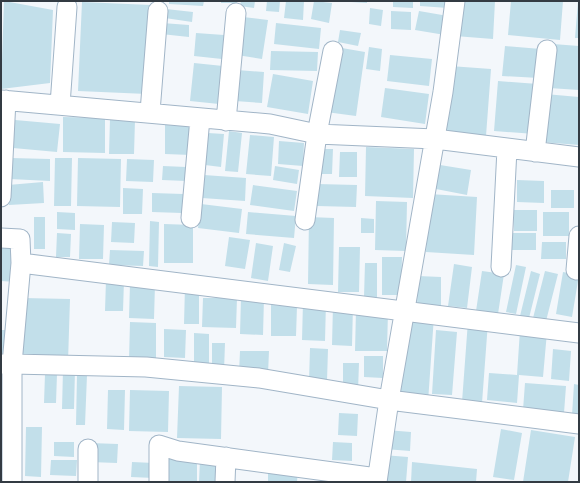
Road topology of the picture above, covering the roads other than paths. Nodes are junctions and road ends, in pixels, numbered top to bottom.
1 (455, 1) edge
2 (67, 7) dead end
3 (158, 10) dead end
4 (236, 13) dead end
5 (547, 50) dead end
6 (333, 51) dead end
7 (4, 100) edge
8 (60, 105) junction
9 (150, 112) junction
10 (200, 118) junction
11 (226, 120) junction
12 (317, 134) junction
13 (435, 139) junction
14 (507, 148) junction
15 (535, 152) junction
16 (579, 157) edge
17 (1, 197) edge
18 (191, 218) dead end
19 (305, 220) dead end
20 (579, 236) edge
21 (1, 238) edge
22 (21, 263) junction
23 (501, 267) dead end
24 (576, 270) dead end
25 (9, 297) edge
26 (404, 311) junction
27 (579, 333) edge
28 (7, 364) edge
29 (389, 400) junction
30 (579, 424) edge
31 (88, 449) dead end
32 (226, 457) junction
33 (302, 475) edge
34 (377, 480) edge
35 (12, 482) edge
36 (88, 482) edge
37 (159, 482) edge
38 (225, 482) edge

1 - 13 street
2 - 8 street
3 - 9 street
4 - 11 street
5 - 15 street
6 - 12 street
7 - 8 street
7 - 17 street
8 - 9 street
9 - 10 street
10 - 11 street
10 - 18 street
11 - 12 street
12 - 13 street
12 - 19 street
13 - 14 street
13 - 26 street
14 - 15 street
14 - 23 street
15 - 16 street
20 - 24 street
21 - 22 street
22 - 25 street
22 - 26 street
25 - 28 street
26 - 27 street
26 - 29 street
28 - 29 street
28 - 35 street
29 - 30 street
29 - 34 street
31 - 36 street
32 - 33 street
32 - 37 street
32 - 38 street
33 - 34 street

